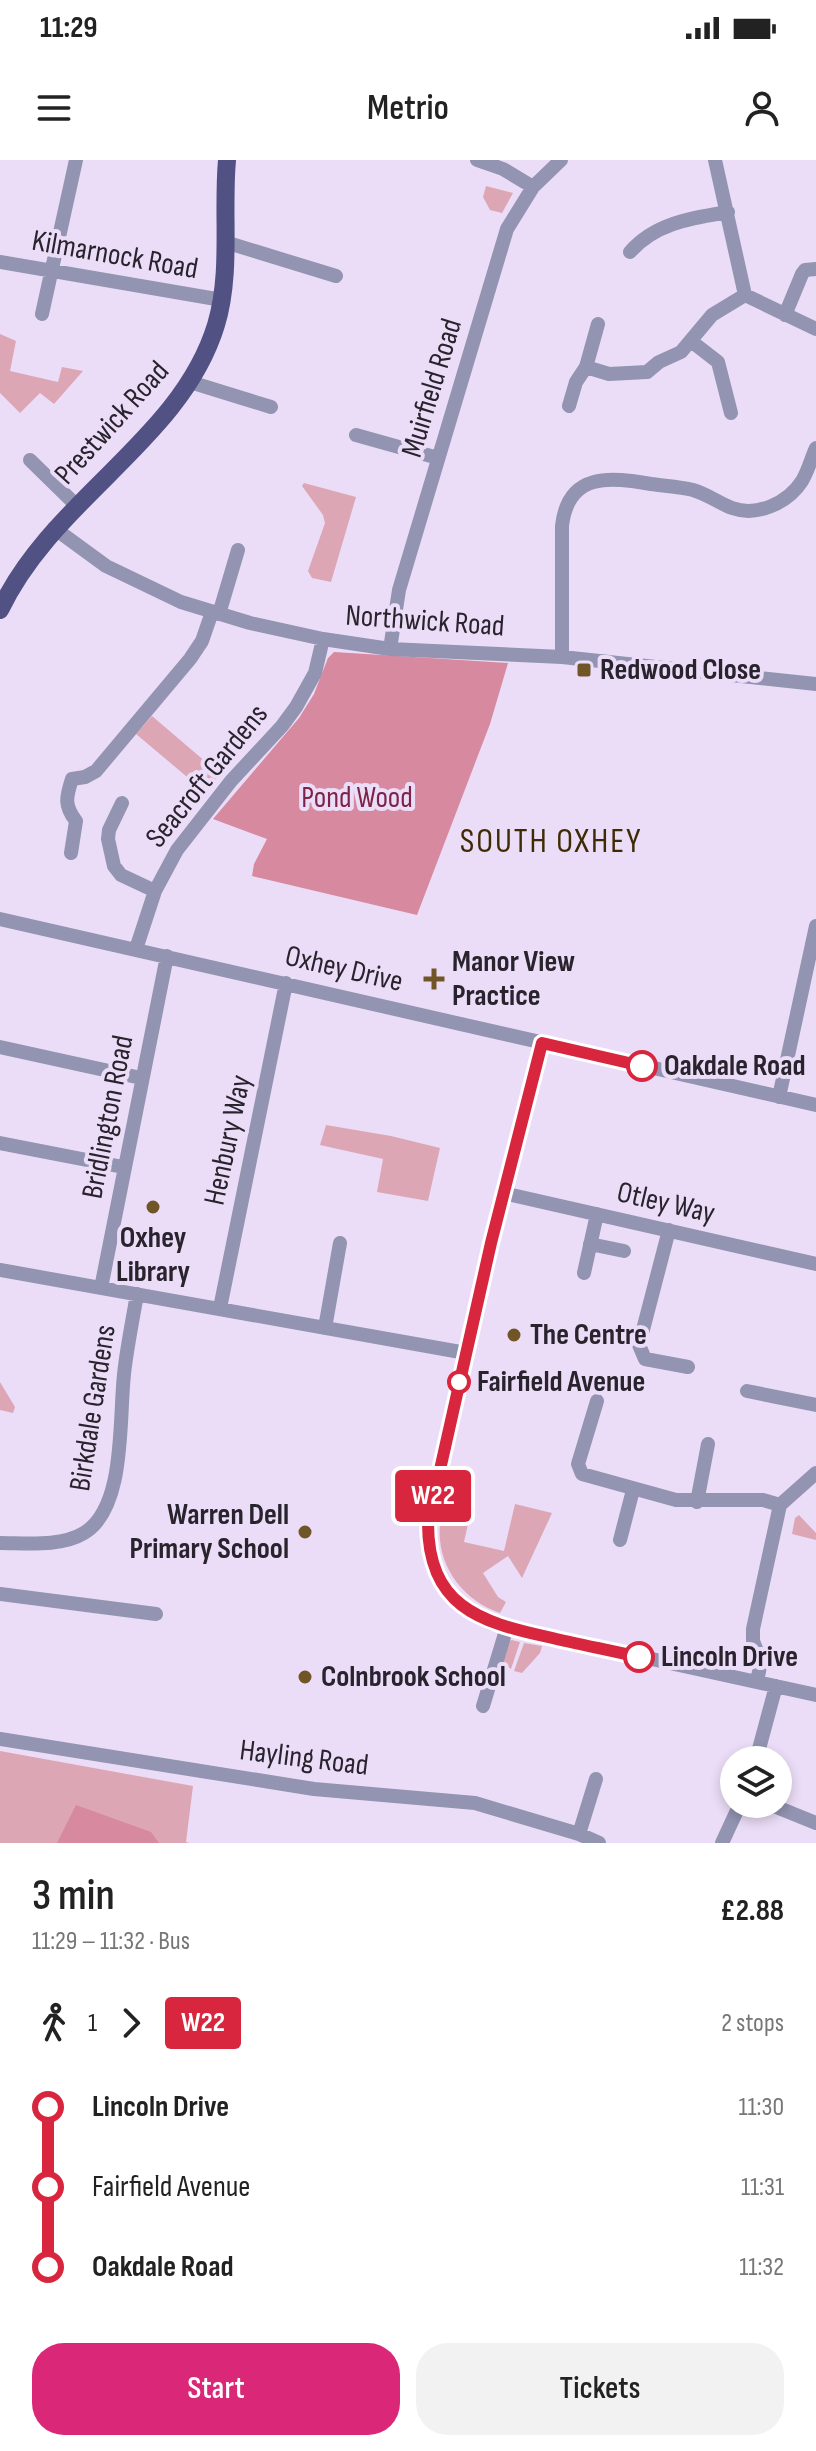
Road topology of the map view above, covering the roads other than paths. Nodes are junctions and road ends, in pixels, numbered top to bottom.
1 (76, 160) edge
2 (227, 160) edge
3 (477, 160) edge
4 (561, 160) edge
5 (715, 160) edge
6 (533, 187) junction
7 (728, 212) junction
8 (225, 242) junction
9 (630, 252) dead end
10 (0, 262) edge
11 (53, 269) junction
12 (816, 269) edge
13 (336, 276) dead end
14 (745, 295) junction
15 (222, 300) junction
16 (42, 314) dead end
17 (785, 315) junction
18 (598, 324) dead end
19 (816, 329) edge
20 (691, 341) junction
21 (586, 367) junction
22 (190, 382) junction
23 (569, 406) dead end
24 (271, 407) dead end
25 (731, 413) dead end
26 (356, 435) dead end
27 (816, 448) edge
28 (438, 458) junction
29 (30, 460) dead end
30 (76, 505) junction
31 (54, 528) junction
32 (238, 550) dead end
33 (0, 610) edge
34 (216, 613) junction
35 (323, 639) junction
36 (390, 649) junction
37 (562, 657) junction
38 (816, 684) edge
39 (122, 803) dead end
40 (71, 853) dead end
41 (155, 891) junction
42 (0, 919) edge
43 (816, 926) edge
44 (136, 949) junction
45 (167, 956) junction
46 (286, 983) junction
47 (542, 1043) junction
48 (0, 1047) edge
49 (141, 1078) junction
50 (779, 1097) junction
51 (816, 1105) edge
52 (0, 1143) edge
53 (123, 1167) junction
54 (503, 1193) junction
55 (597, 1214) junction
56 (669, 1230) junction
57 (340, 1243) dead end
58 (590, 1244) junction
59 (624, 1251) dead end
60 (816, 1264) edge
61 (0, 1270) edge
62 (584, 1273) dead end
63 (101, 1288) junction
64 (137, 1294) junction
65 (220, 1308) junction
66 (325, 1328) junction
67 (466, 1353) junction
68 (688, 1367) dead end
69 (747, 1391) dead end
70 (597, 1401) dead end
71 (816, 1405) edge
72 (708, 1444) dead end
73 (816, 1473) edge
74 (633, 1490) junction
75 (697, 1502) junction
76 (780, 1505) junction
77 (620, 1540) dead end
78 (0, 1543) edge
79 (0, 1594) edge
80 (156, 1614) dead end
81 (507, 1627) junction
82 (757, 1682) junction
83 (776, 1686) junction
84 (816, 1695) edge
85 (483, 1706) dead end
86 (0, 1739) edge
87 (760, 1746) edge
88 (596, 1779) dead end
89 (792, 1813) edge
90 (734, 1818) edge
91 (816, 1823) edge
92 (579, 1834) junction
93 (599, 1843) edge
94 (722, 1843) edge

1 - 11 street
2 - 8 main road, Prestwick Road
3 - 6 street
4 - 6 street, Muirfield Road
5 - 7 street
6 - 28 street, Muirfield Road
7 - 9 street
7 - 14 street
8 - 13 street
8 - 15 main road, Prestwick Road
10 - 11 street, Kilmarnock Road
11 - 15 street, Kilmarnock Road
11 - 16 street
12 - 17 street
14 - 17 street
14 - 20 street
15 - 22 main road, Prestwick Road
17 - 19 street
18 - 21 street
20 - 21 street
20 - 25 street
21 - 23 street
22 - 24 street
22 - 30 main road, Prestwick Road
26 - 28 street
27 - 37 street
28 - 36 street, Muirfield Road
29 - 30 street
30 - 31 main road, Prestwick Road
31 - 33 main road, Prestwick Road
31 - 34 street, Northwick Road
32 - 34 street
34 - 35 street, Northwick Road
34 - 40 street
35 - 36 street, Northwick Road
35 - 41 street, Seacroft Gardens
36 - 37 street, Northwick Road
37 - 38 street, Northwick Road
39 - 41 street
41 - 44 street, Seacroft Gardens
42 - 44 street, Oxhey Drive
43 - 50 street
44 - 45 street, Oxhey Drive
45 - 46 street, Oxhey Drive
45 - 49 street, Bridlington Road
46 - 47 street, Oxhey Drive
46 - 65 street, Henbury Way
47 - 50 street, Oxhey Drive
47 - 54 street
48 - 49 street
49 - 53 street, Bridlington Road
50 - 51 street, Oxhey Drive
52 - 53 street
53 - 63 street, Bridlington Road
54 - 55 street, Otley Way
54 - 67 street
55 - 56 street, Otley Way
55 - 58 street
56 - 60 street, Otley Way
56 - 68 street
57 - 66 street
58 - 59 street
58 - 62 street
61 - 63 street
63 - 64 street
64 - 65 street
64 - 78 street, Birkdale Gardens
65 - 66 street
66 - 67 street
67 - 81 street
69 - 71 street
70 - 74 street
72 - 75 street
73 - 76 street
74 - 75 street
74 - 77 street
75 - 76 street
76 - 82 street
79 - 80 street
81 - 82 street
81 - 85 street
82 - 83 street
83 - 84 street
83 - 87 street
86 - 92 street, Hayling Road
88 - 92 street
89 - 91 street
90 - 94 street
92 - 93 street, Hayling Road

